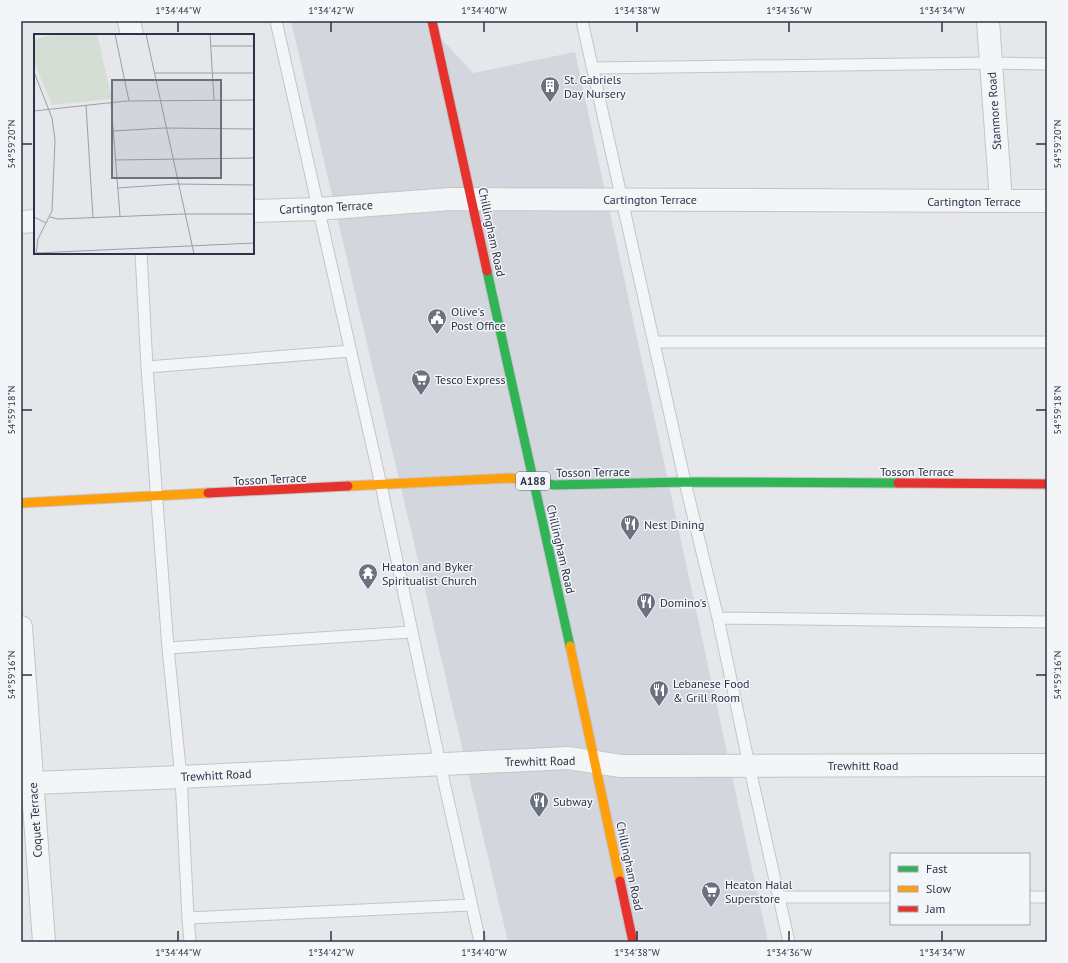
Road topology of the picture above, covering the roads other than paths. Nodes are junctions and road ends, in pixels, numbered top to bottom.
1 (129, 21) edge
2 (276, 21) edge
3 (432, 21) edge
4 (582, 21) edge
5 (988, 21) edge
6 (132, 34) edge
7 (991, 63) junction
8 (1047, 64) edge
9 (592, 68) junction
10 (472, 199) junction
11 (622, 199) junction
12 (1001, 202) junction
13 (1047, 202) edge
14 (318, 209) junction
15 (254, 210) edge
16 (34, 221) edge
17 (21, 222) edge
18 (141, 254) edge
19 (655, 342) junction
20 (1047, 342) edge
21 (351, 351) junction
22 (148, 367) junction
23 (533, 482) junction
24 (685, 482) junction
25 (1047, 484) edge
26 (381, 485) junction
27 (156, 496) junction
28 (21, 504) edge
29 (718, 618) junction
30 (1047, 622) edge
31 (21, 627) edge
32 (411, 632) junction
33 (168, 648) junction
34 (596, 762) junction
35 (440, 764) junction
36 (749, 765) junction
37 (1047, 765) edge
38 (181, 777) junction
39 (33, 783) junction
40 (890, 897) edge
41 (1030, 897) edge
42 (1047, 897) edge
43 (780, 898) junction
44 (471, 905) junction
45 (188, 918) junction
46 (44, 942) edge
47 (190, 942) edge
48 (480, 942) edge
49 (633, 942) edge
50 (789, 942) edge

1 - 6 street
2 - 14 lane
3 - 10 street, Chillingham Road / A188
4 - 9 lane
5 - 7 street, Stanmore Road
7 - 8 lane
7 - 9 lane
7 - 12 street, Stanmore Road
9 - 11 lane
10 - 11 street, Cartington Terrace
10 - 14 street, Cartington Terrace
10 - 23 street, Chillingham Road / A188
11 - 12 street, Cartington Terrace
11 - 19 lane
12 - 13 street, Cartington Terrace
14 - 15 street, Cartington Terrace
14 - 21 lane
16 - 17 street
18 - 22 lane
19 - 20 lane
19 - 24 lane
21 - 22 lane
21 - 26 lane
22 - 27 lane
23 - 24 street, Tosson Terrace
23 - 26 street, Tosson Terrace
23 - 34 street, Chillingham Road / A188
24 - 25 street, Tosson Terrace
24 - 29 lane
26 - 27 street, Tosson Terrace
26 - 32 lane
27 - 28 street, Tosson Terrace
27 - 33 lane
29 - 30 lane
29 - 36 lane
31 - 39 street, Coquet Terrace
32 - 33 lane
32 - 35 lane
33 - 38 lane
34 - 35 street, Trewhitt Road
34 - 36 street, Trewhitt Road
34 - 49 street, Chillingham Road / A188
35 - 38 street, Trewhitt Road
35 - 44 lane
36 - 37 street, Trewhitt Road
36 - 43 lane
38 - 39 street, Trewhitt Road
38 - 45 lane
39 - 46 street, Coquet Terrace
40 - 43 lane
41 - 42 lane
43 - 50 lane
44 - 45 lane
44 - 48 lane
45 - 47 lane

